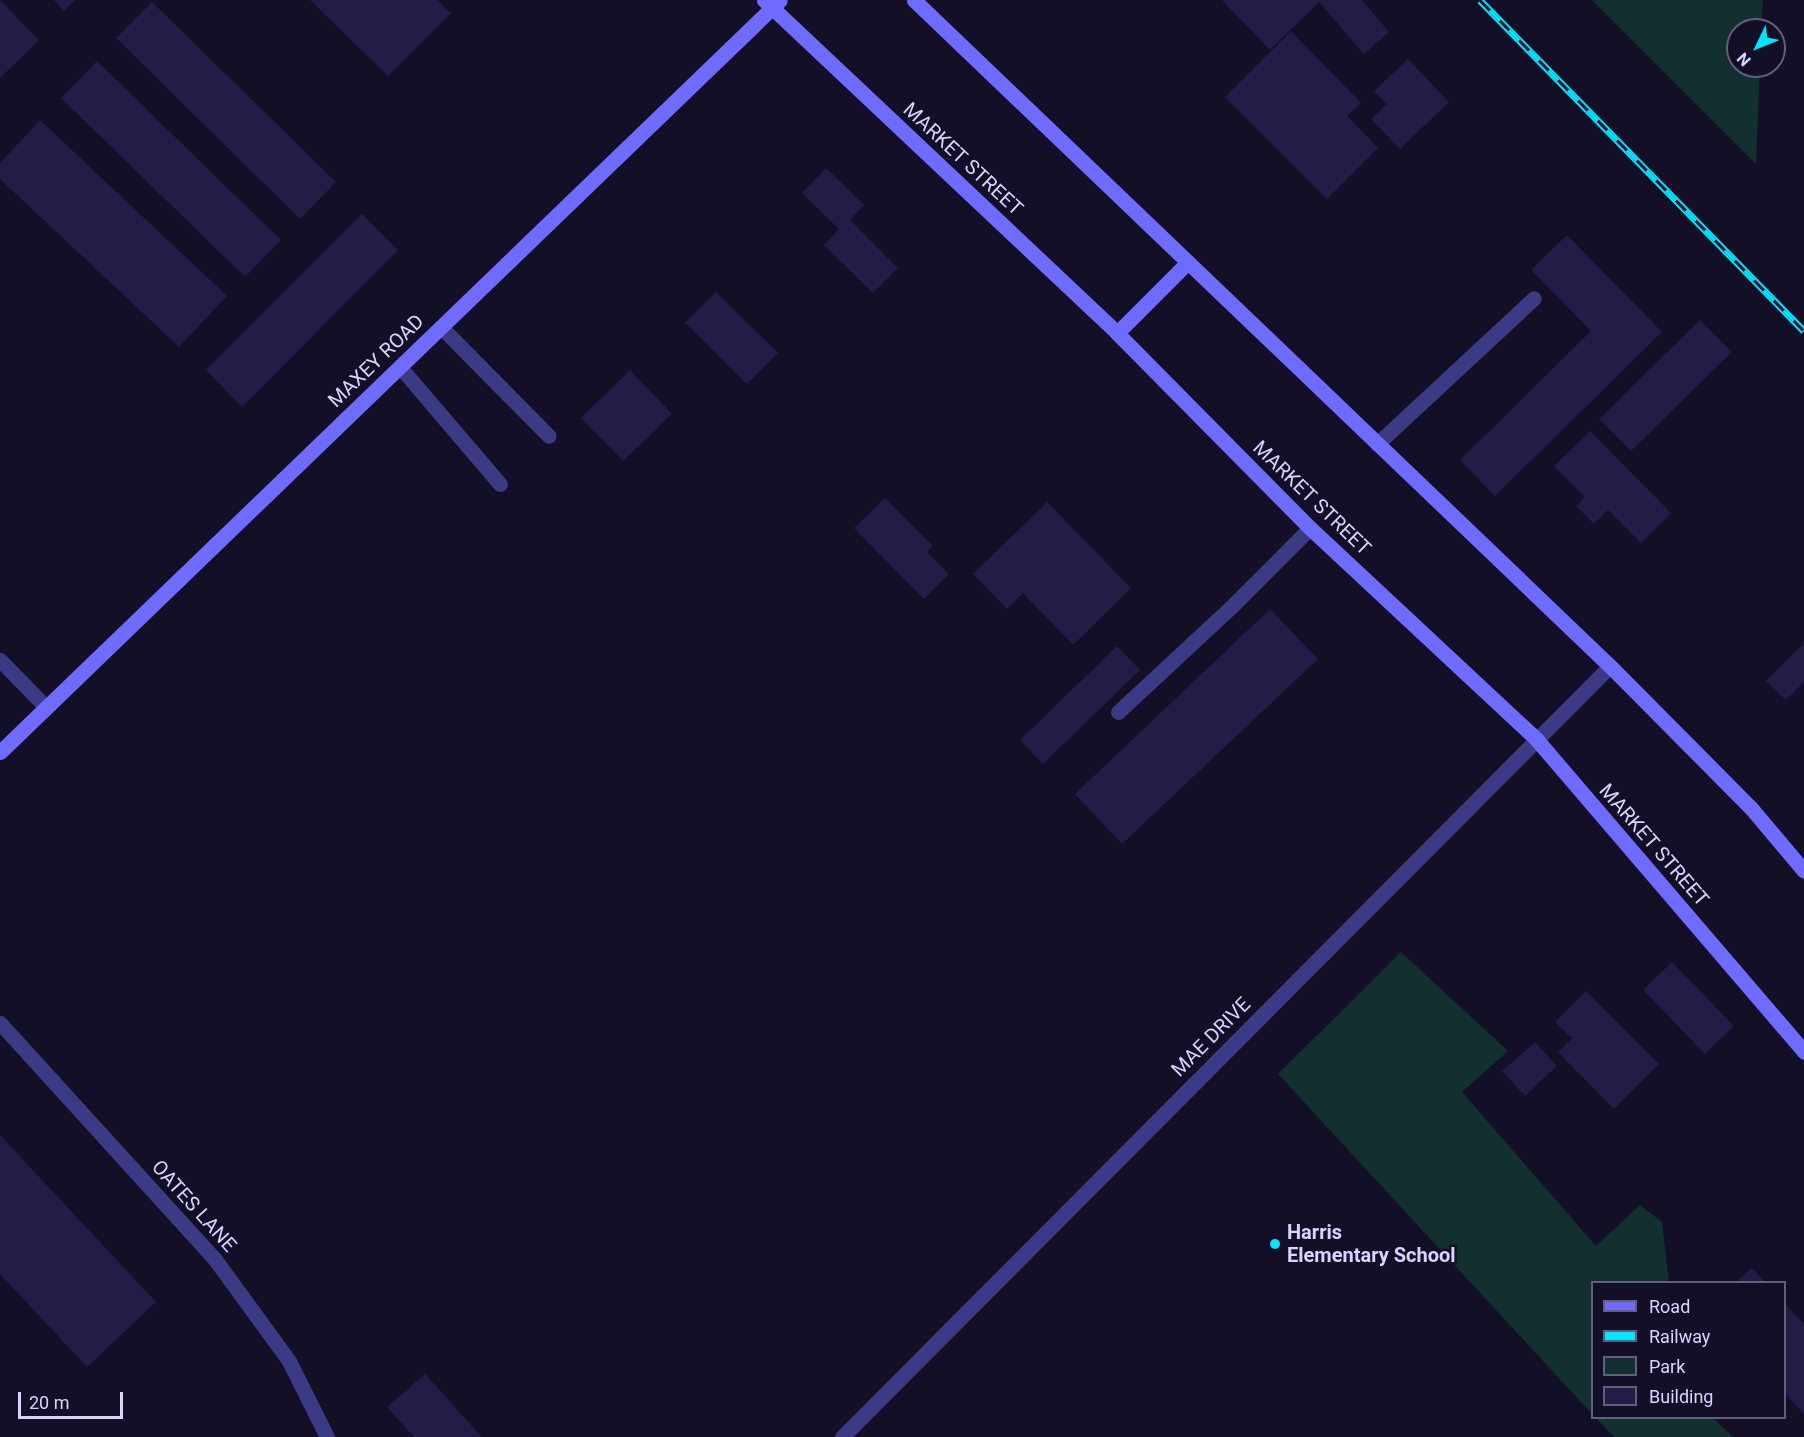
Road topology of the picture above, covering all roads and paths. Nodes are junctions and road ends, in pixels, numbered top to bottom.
1 (914, 0) edge
2 (772, 3) edge
3 (1188, 262) junction
4 (1534, 298) dead end
5 (441, 327) junction
6 (1117, 333) junction
7 (400, 367) junction
8 (549, 436) dead end
9 (1377, 444) junction
10 (500, 484) dead end
11 (1310, 528) junction
12 (0, 660) edge
13 (1610, 666) junction
14 (46, 707) junction
15 (1118, 712) dead end
16 (1536, 740) junction
17 (0, 752) edge
18 (1804, 871) edge
19 (0, 1023) edge
20 (1804, 1052) edge
21 (327, 1437) edge
22 (842, 1437) edge

1 - 3 main road
2 - 5 main road, MAXEY ROAD
2 - 6 main road, MARKET STREET
3 - 6 main road
3 - 9 main road
4 - 9 street
5 - 7 main road, MAXEY ROAD
5 - 8 street
6 - 11 main road, MARKET STREET
7 - 10 street
7 - 14 main road, MAXEY ROAD
9 - 13 main road
11 - 15 street
11 - 16 main road, MARKET STREET
12 - 14 street
13 - 16 street, MAE DRIVE
13 - 18 main road
14 - 17 main road, MAXEY ROAD
16 - 20 main road, MARKET STREET
16 - 22 street, MAE DRIVE
19 - 21 street, OATES LANE

